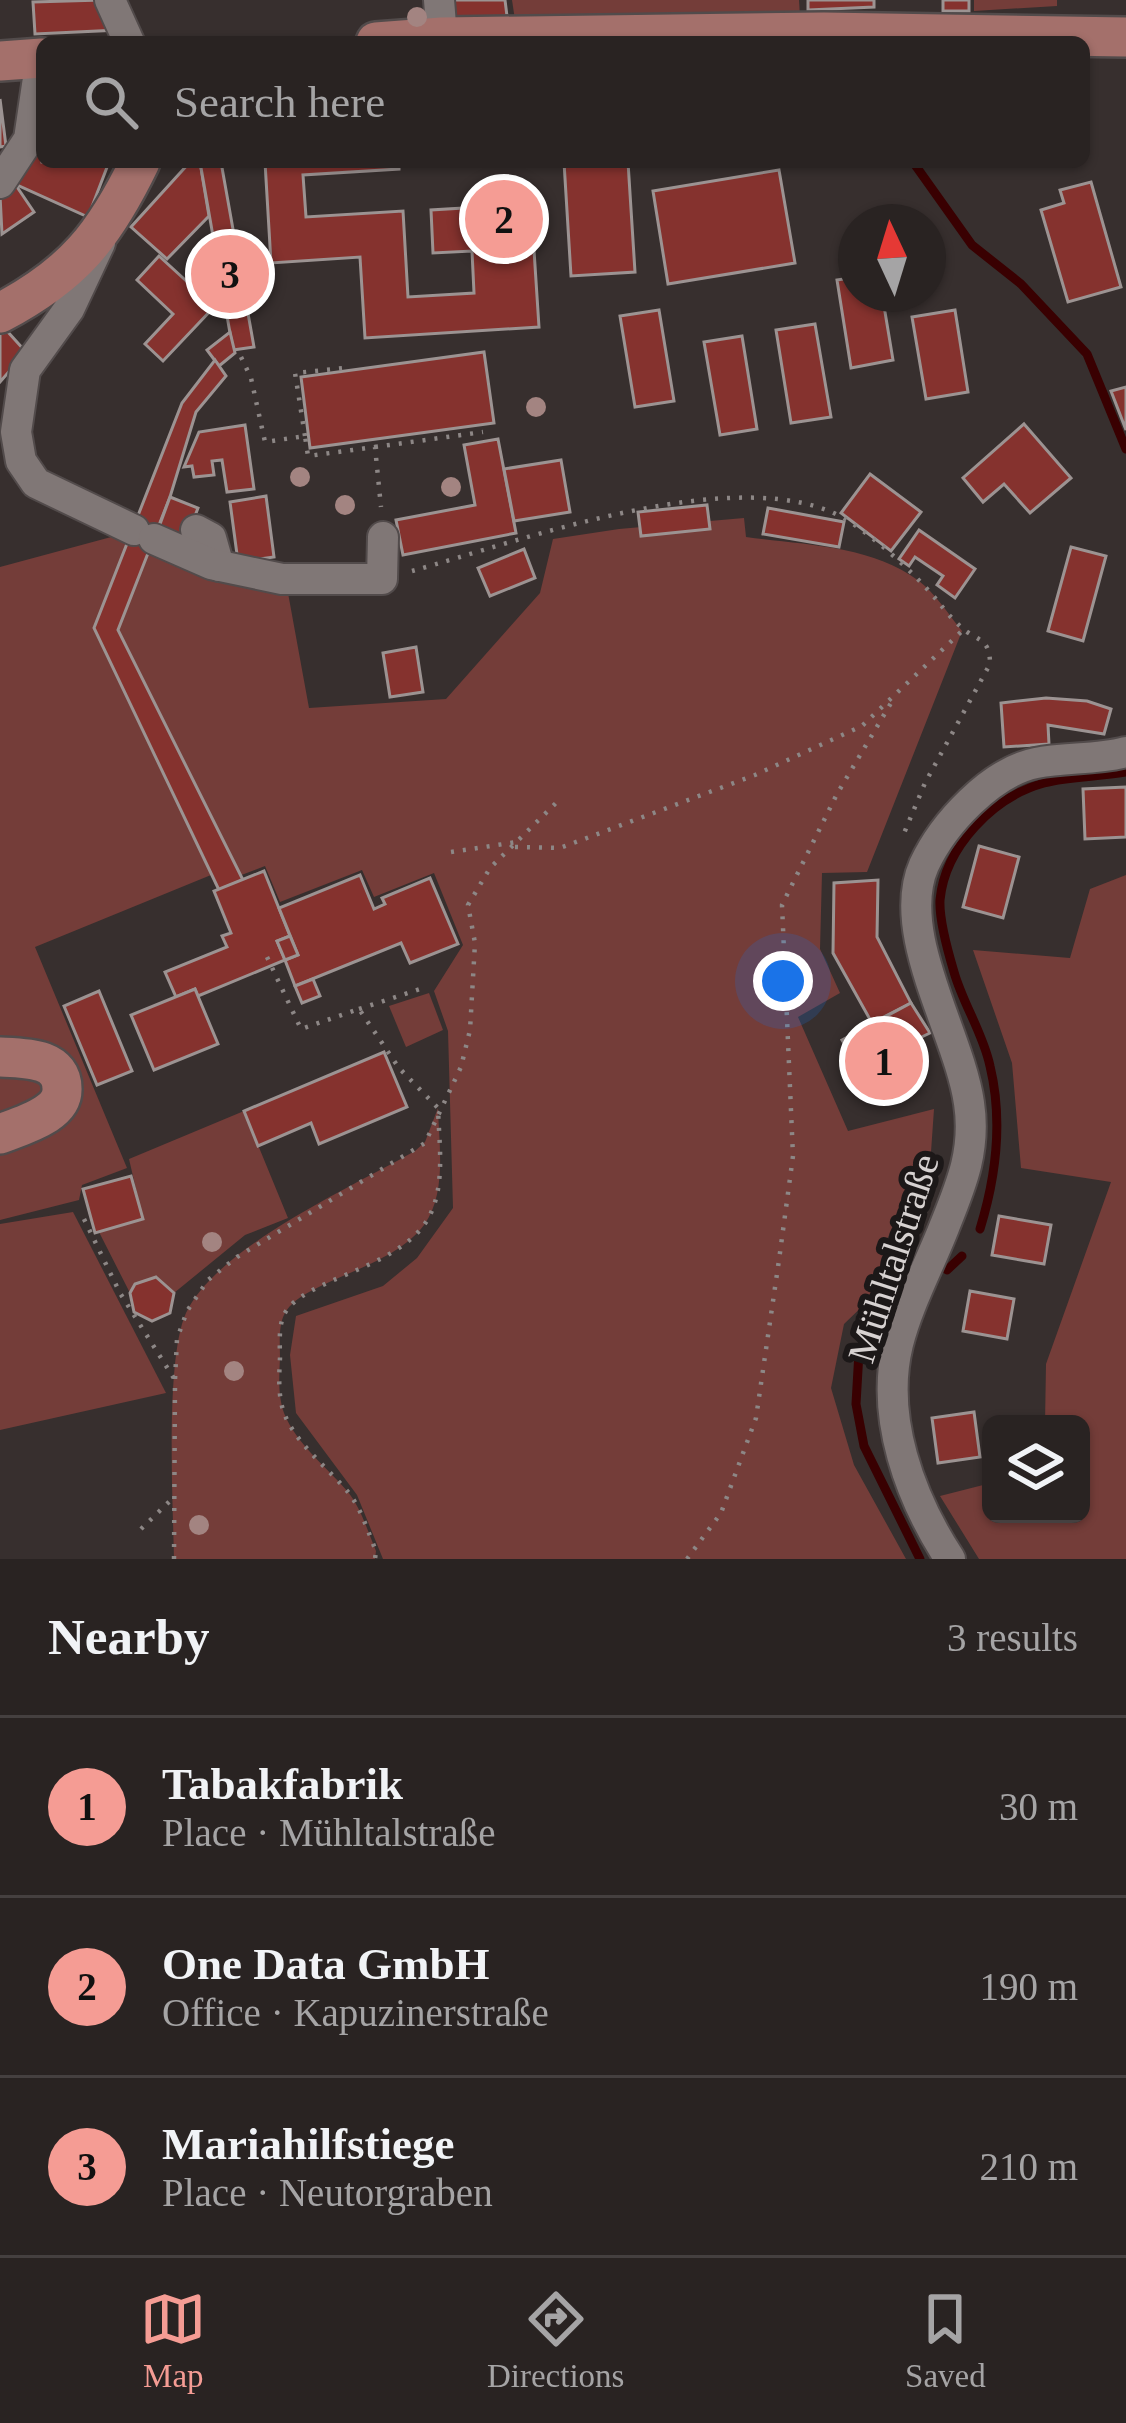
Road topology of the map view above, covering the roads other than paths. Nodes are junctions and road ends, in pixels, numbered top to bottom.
1 (110, 0) edge
2 (440, 18) edge
3 (126, 36) edge
4 (392, 36) edge
5 (1062, 36) edge
6 (1090, 36) edge
7 (1126, 37) edge
8 (36, 58) edge
9 (0, 61) edge
10 (36, 92) edge
11 (137, 168) edge
12 (0, 183) edge
13 (113, 216) junction
14 (0, 313) edge
15 (196, 530) dead end
16 (383, 537) road end
17 (219, 566) junction
18 (1126, 752) edge
19 (0, 1057) edge
20 (0, 1134) edge
21 (950, 1559) edge

1 - 3 street
2 - 4 main road
2 - 5 main road
6 - 7 main road
8 - 9 main road
10 - 12 street
11 - 13 main road
13 - 14 main road
13 - 17 street
15 - 17 street
16 - 17 street
18 - 21 street, Mühltalstraße
19 - 20 main road

